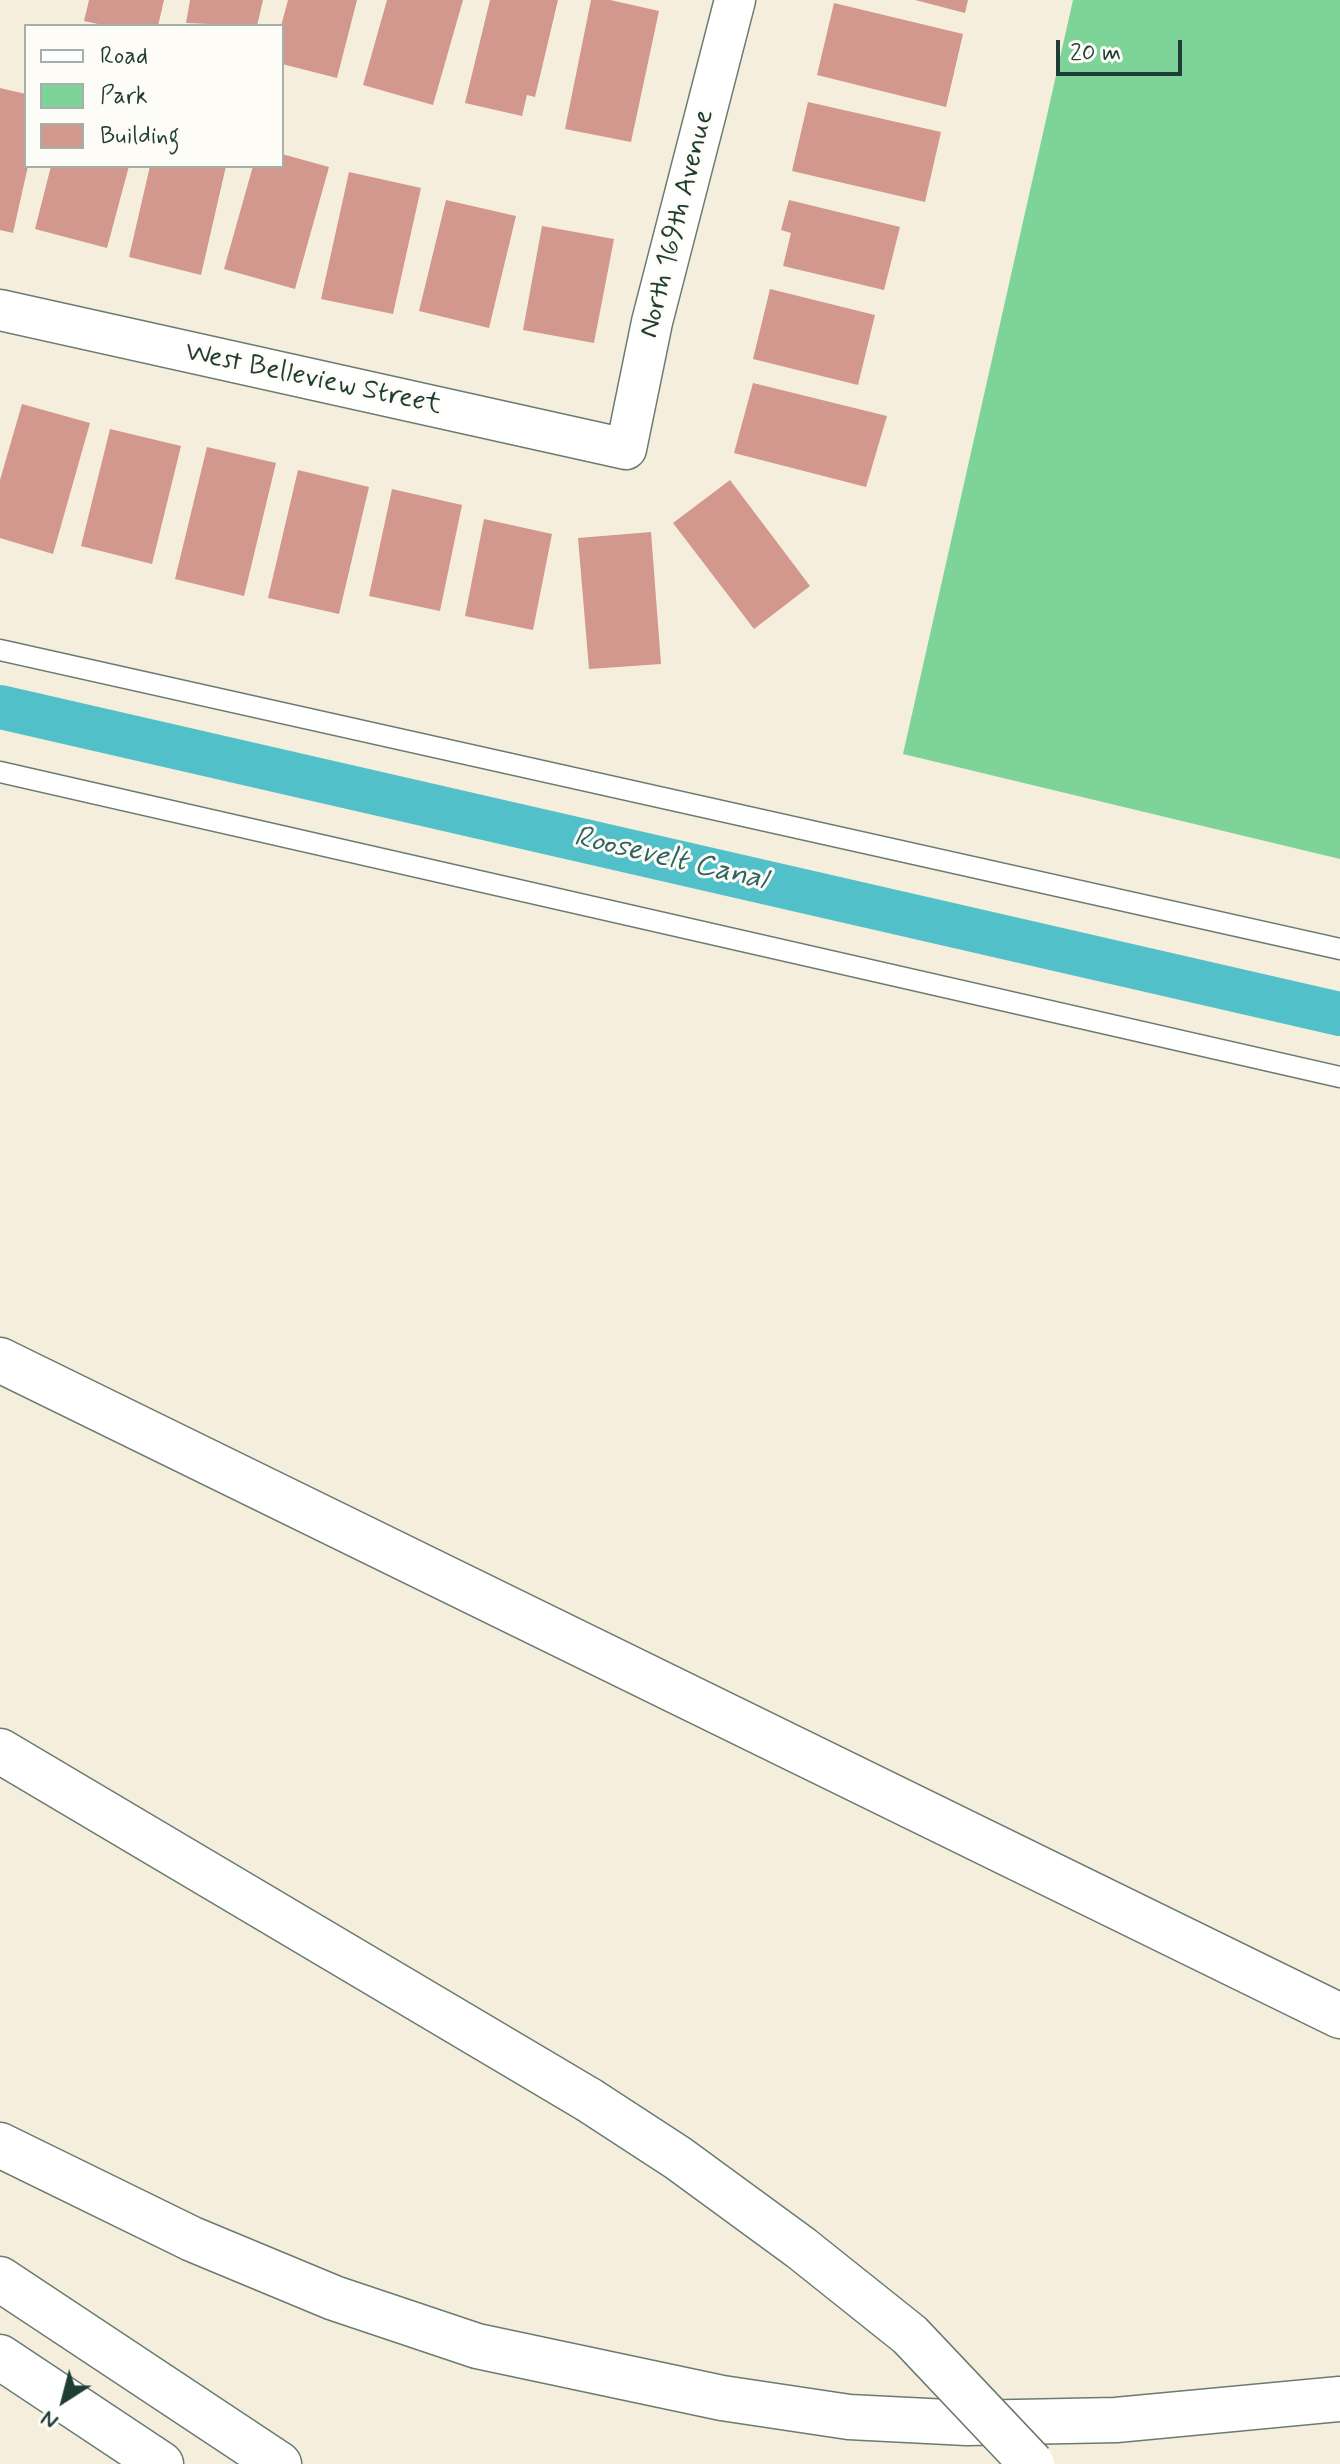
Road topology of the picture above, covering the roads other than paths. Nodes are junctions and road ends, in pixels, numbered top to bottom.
1 (735, 0) edge
2 (0, 310) edge
3 (626, 449) joint
4 (0, 650) edge
5 (0, 772) edge
6 (1340, 949) edge
7 (1340, 1077) edge
8 (0, 1360) edge
9 (0, 1751) edge
10 (1340, 2016) edge
11 (0, 2145) edge
12 (0, 2279) edge
13 (0, 2357) edge
14 (1340, 2399) edge
15 (161, 2464) edge
16 (279, 2464) edge
17 (1032, 2464) edge

1 - 3 street, North 169th Avenue
2 - 3 street, West Belleview Street
4 - 6 lane
5 - 7 lane
8 - 10 main road
9 - 17 main road, bridge
11 - 14 main road
12 - 16 main road
13 - 15 main road

